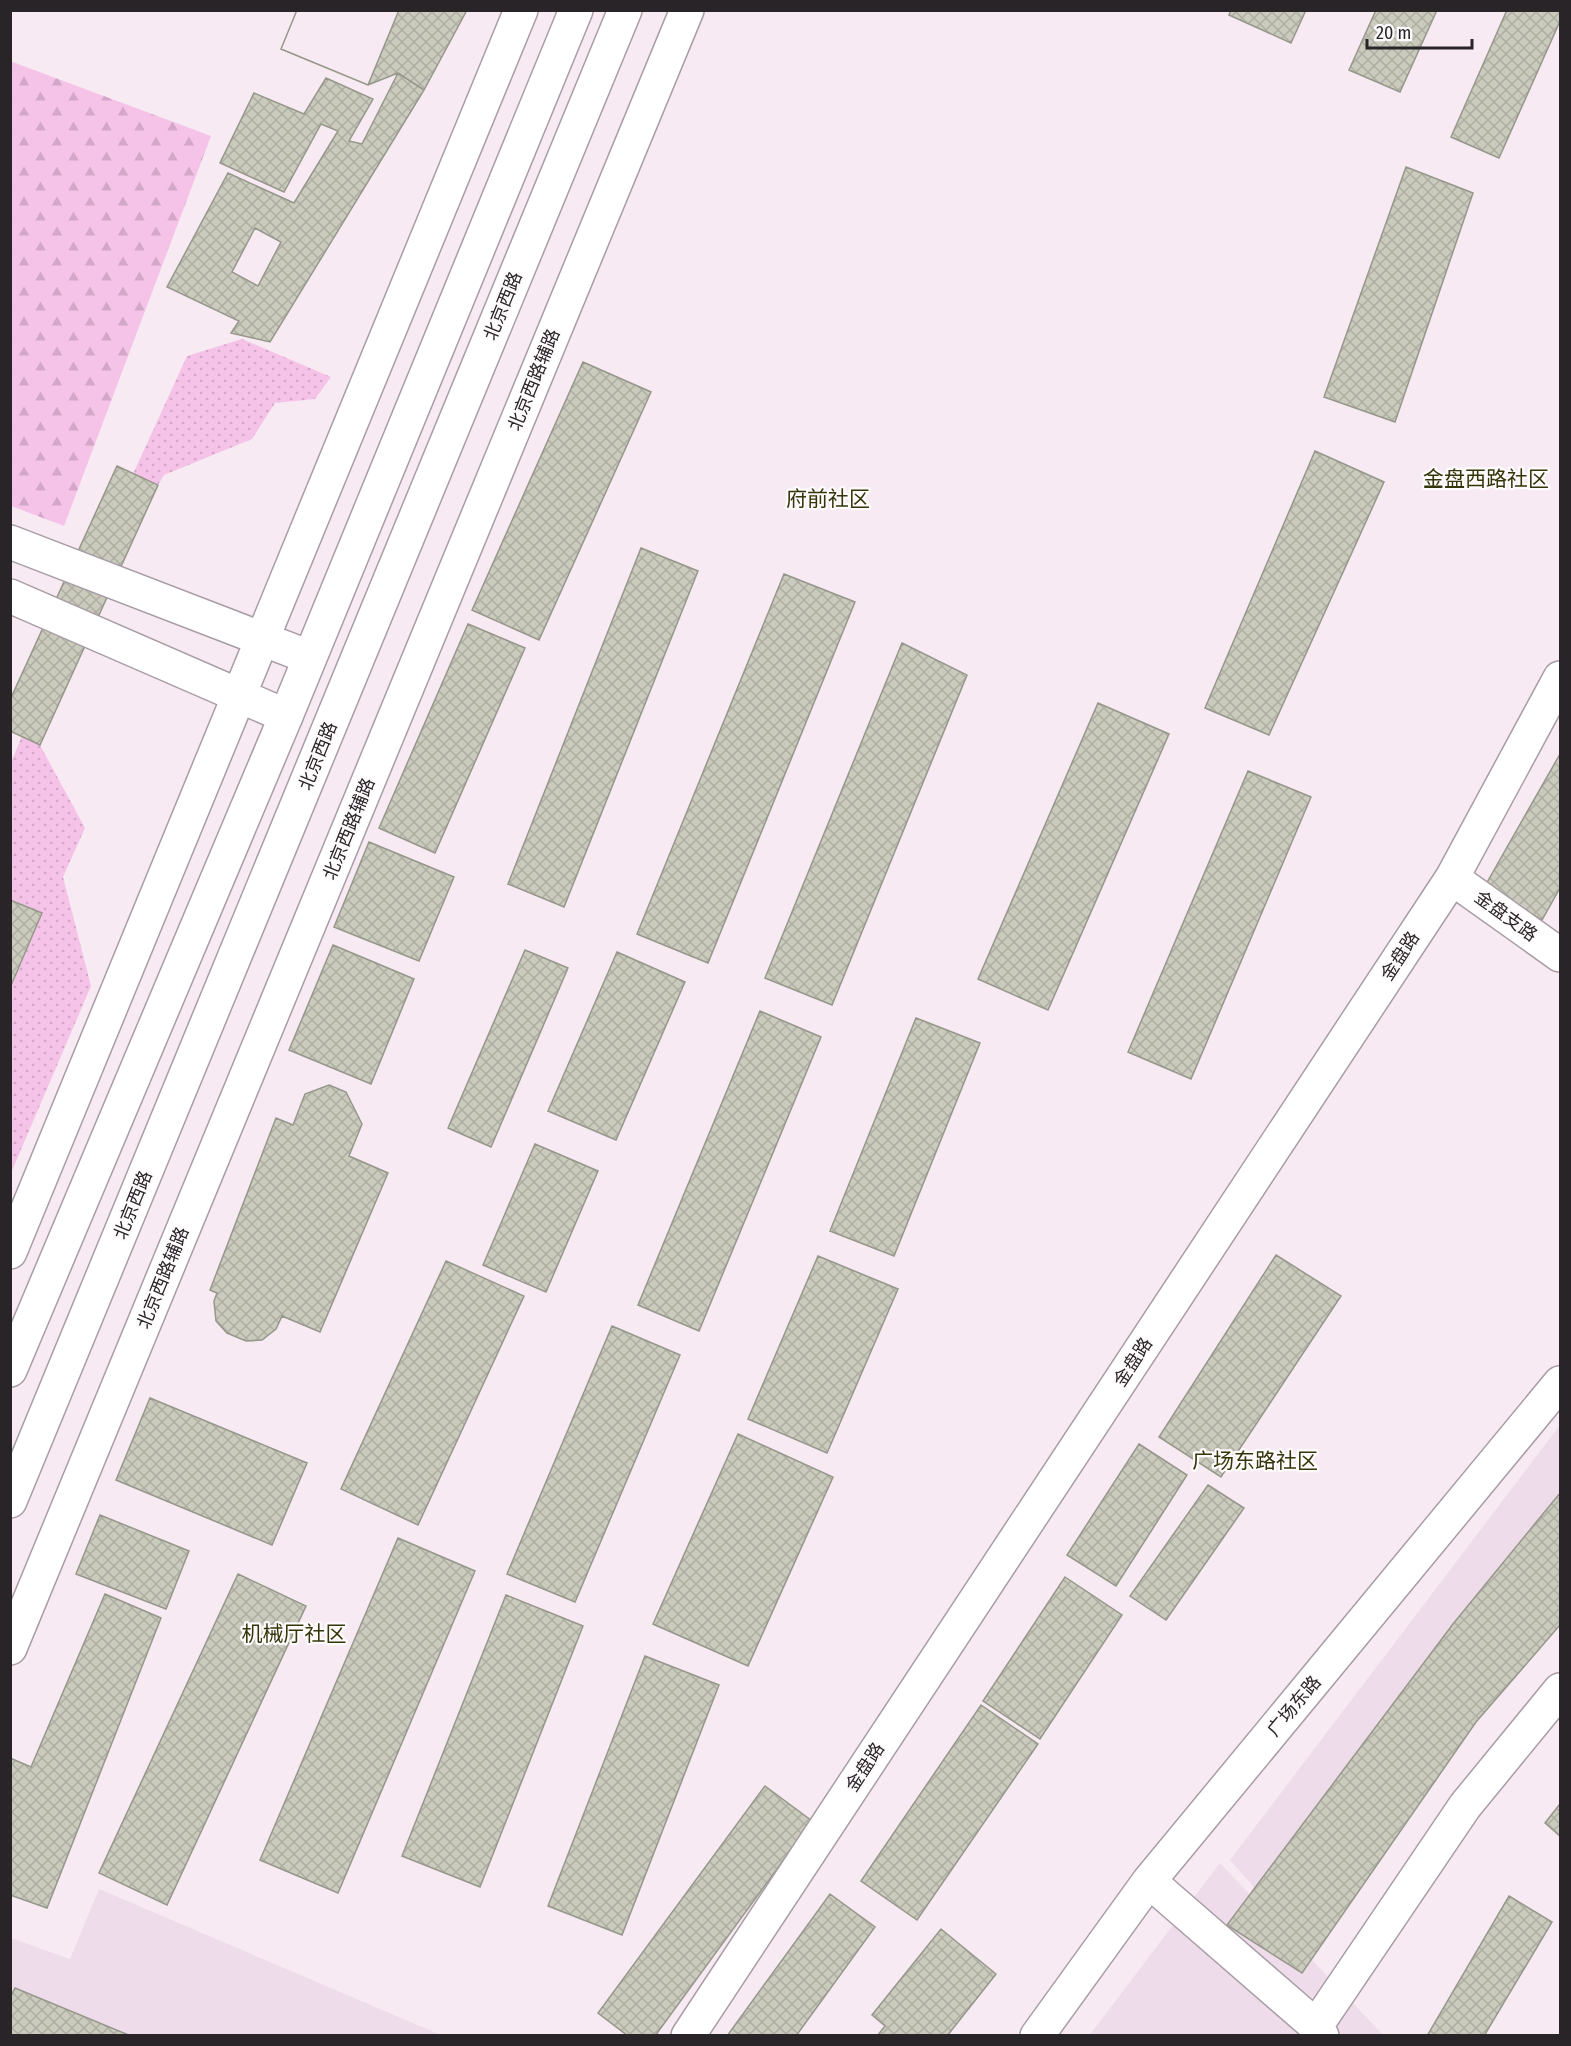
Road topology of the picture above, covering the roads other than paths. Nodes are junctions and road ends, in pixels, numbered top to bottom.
1 (521, 10) edge
2 (576, 10) edge
3 (625, 10) edge
4 (687, 10) edge
5 (10, 542) edge
6 (10, 596) edge
7 (262, 639) junction
8 (309, 657) junction
9 (1560, 678) edge
10 (239, 696) junction
11 (286, 716) junction
12 (1452, 878) junction
13 (1560, 955) edge
14 (10, 1252) edge
15 (10, 1370) edge
16 (1560, 1383) edge
17 (10, 1501) edge
18 (10, 1648) edge
19 (1560, 1690) edge
20 (1149, 1881) junction
21 (1319, 2031) edge
22 (688, 2036) edge
23 (1037, 2036) edge

1 - 7 main road
2 - 8 main road
3 - 17 main road, 北京西路
4 - 18 main road, 北京西路辅路
5 - 7 main road
6 - 10 main road
7 - 8 main road
7 - 10 main road
8 - 11 main road
9 - 12 main road, 金盘路
10 - 11 main road
10 - 14 main road
11 - 15 main road
12 - 13 main road, 金盘支路
12 - 22 main road, 金盘路
16 - 20 main road, 广场东路
19 - 21 main road
20 - 21 main road
20 - 23 main road, 广场东路

